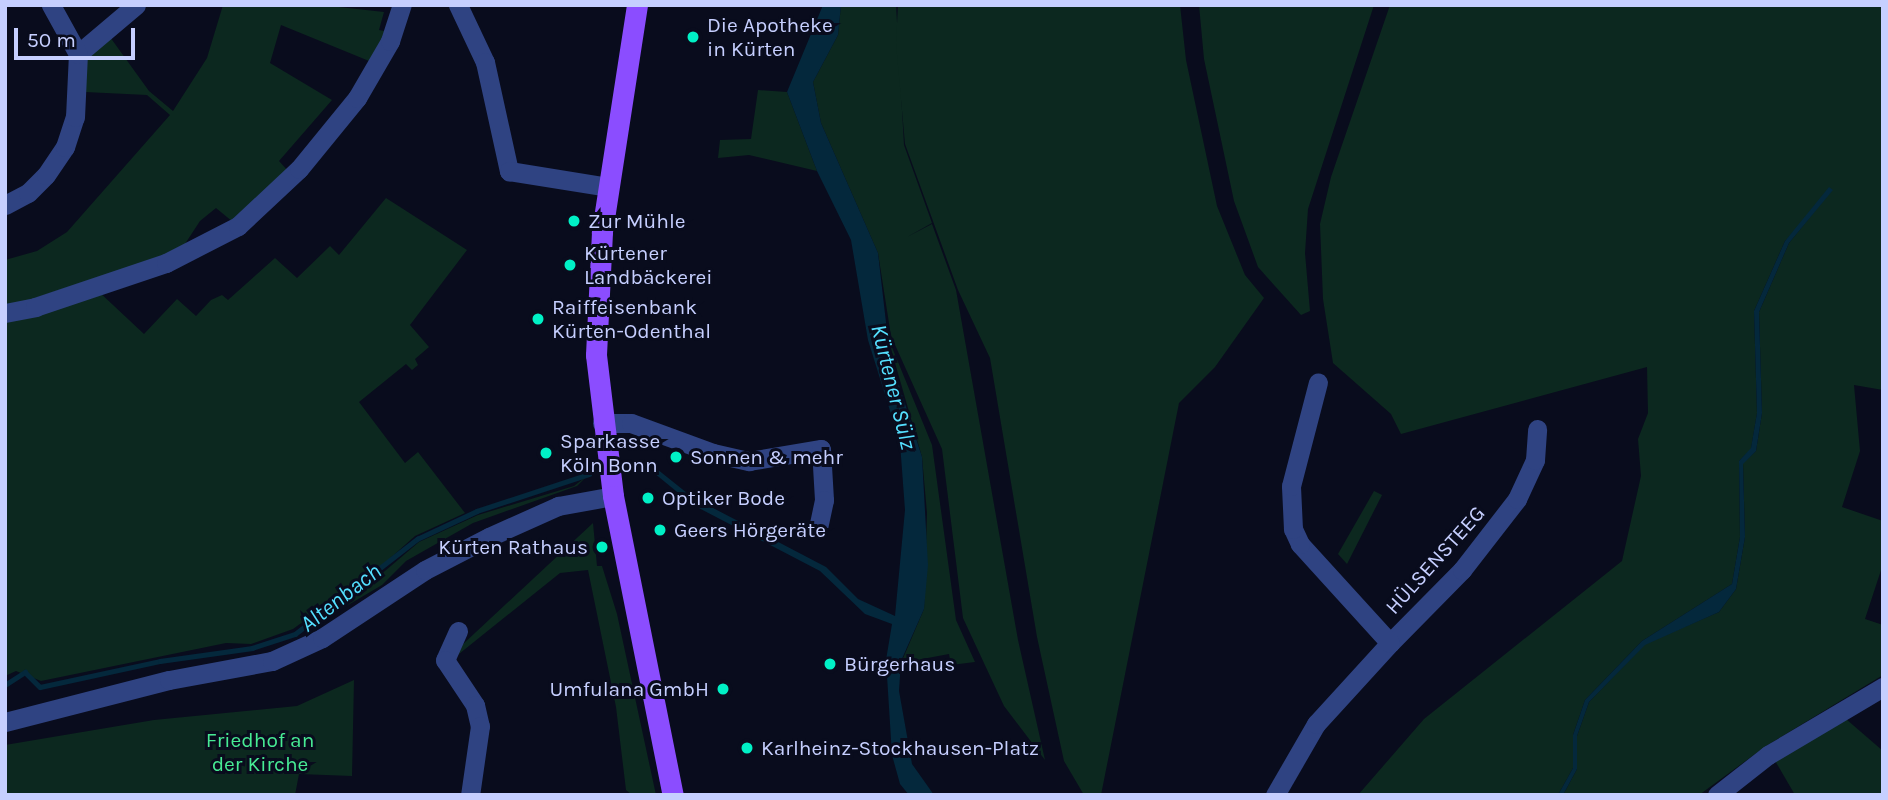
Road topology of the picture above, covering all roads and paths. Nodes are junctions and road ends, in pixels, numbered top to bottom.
1 (51, 5) edge
2 (136, 5) edge
3 (402, 5) edge
4 (458, 5) edge
5 (637, 5) edge
6 (78, 54) junction
7 (608, 187) junction
8 (5, 205) edge
9 (5, 313) edge
10 (1318, 382) dead end
11 (602, 424) junction
12 (1537, 429) dead end
13 (613, 496) junction
14 (818, 528) dead end
15 (458, 631) dead end
16 (1390, 643) junction
17 (1883, 687) edge
18 (5, 722) edge
19 (470, 795) edge
20 (673, 795) edge
21 (1275, 795) edge
22 (1717, 795) edge

1 - 6 street
2 - 6 street
3 - 9 street
4 - 7 street
5 - 7 main road
6 - 8 street
7 - 11 main road
10 - 16 street, HÜLSENSTEEG
11 - 13 main road
11 - 14 street
12 - 16 street, HÜLSENSTEEG
13 - 18 street
13 - 20 main road
15 - 19 street
16 - 21 street, HÜLSENSTEEG
17 - 22 street

